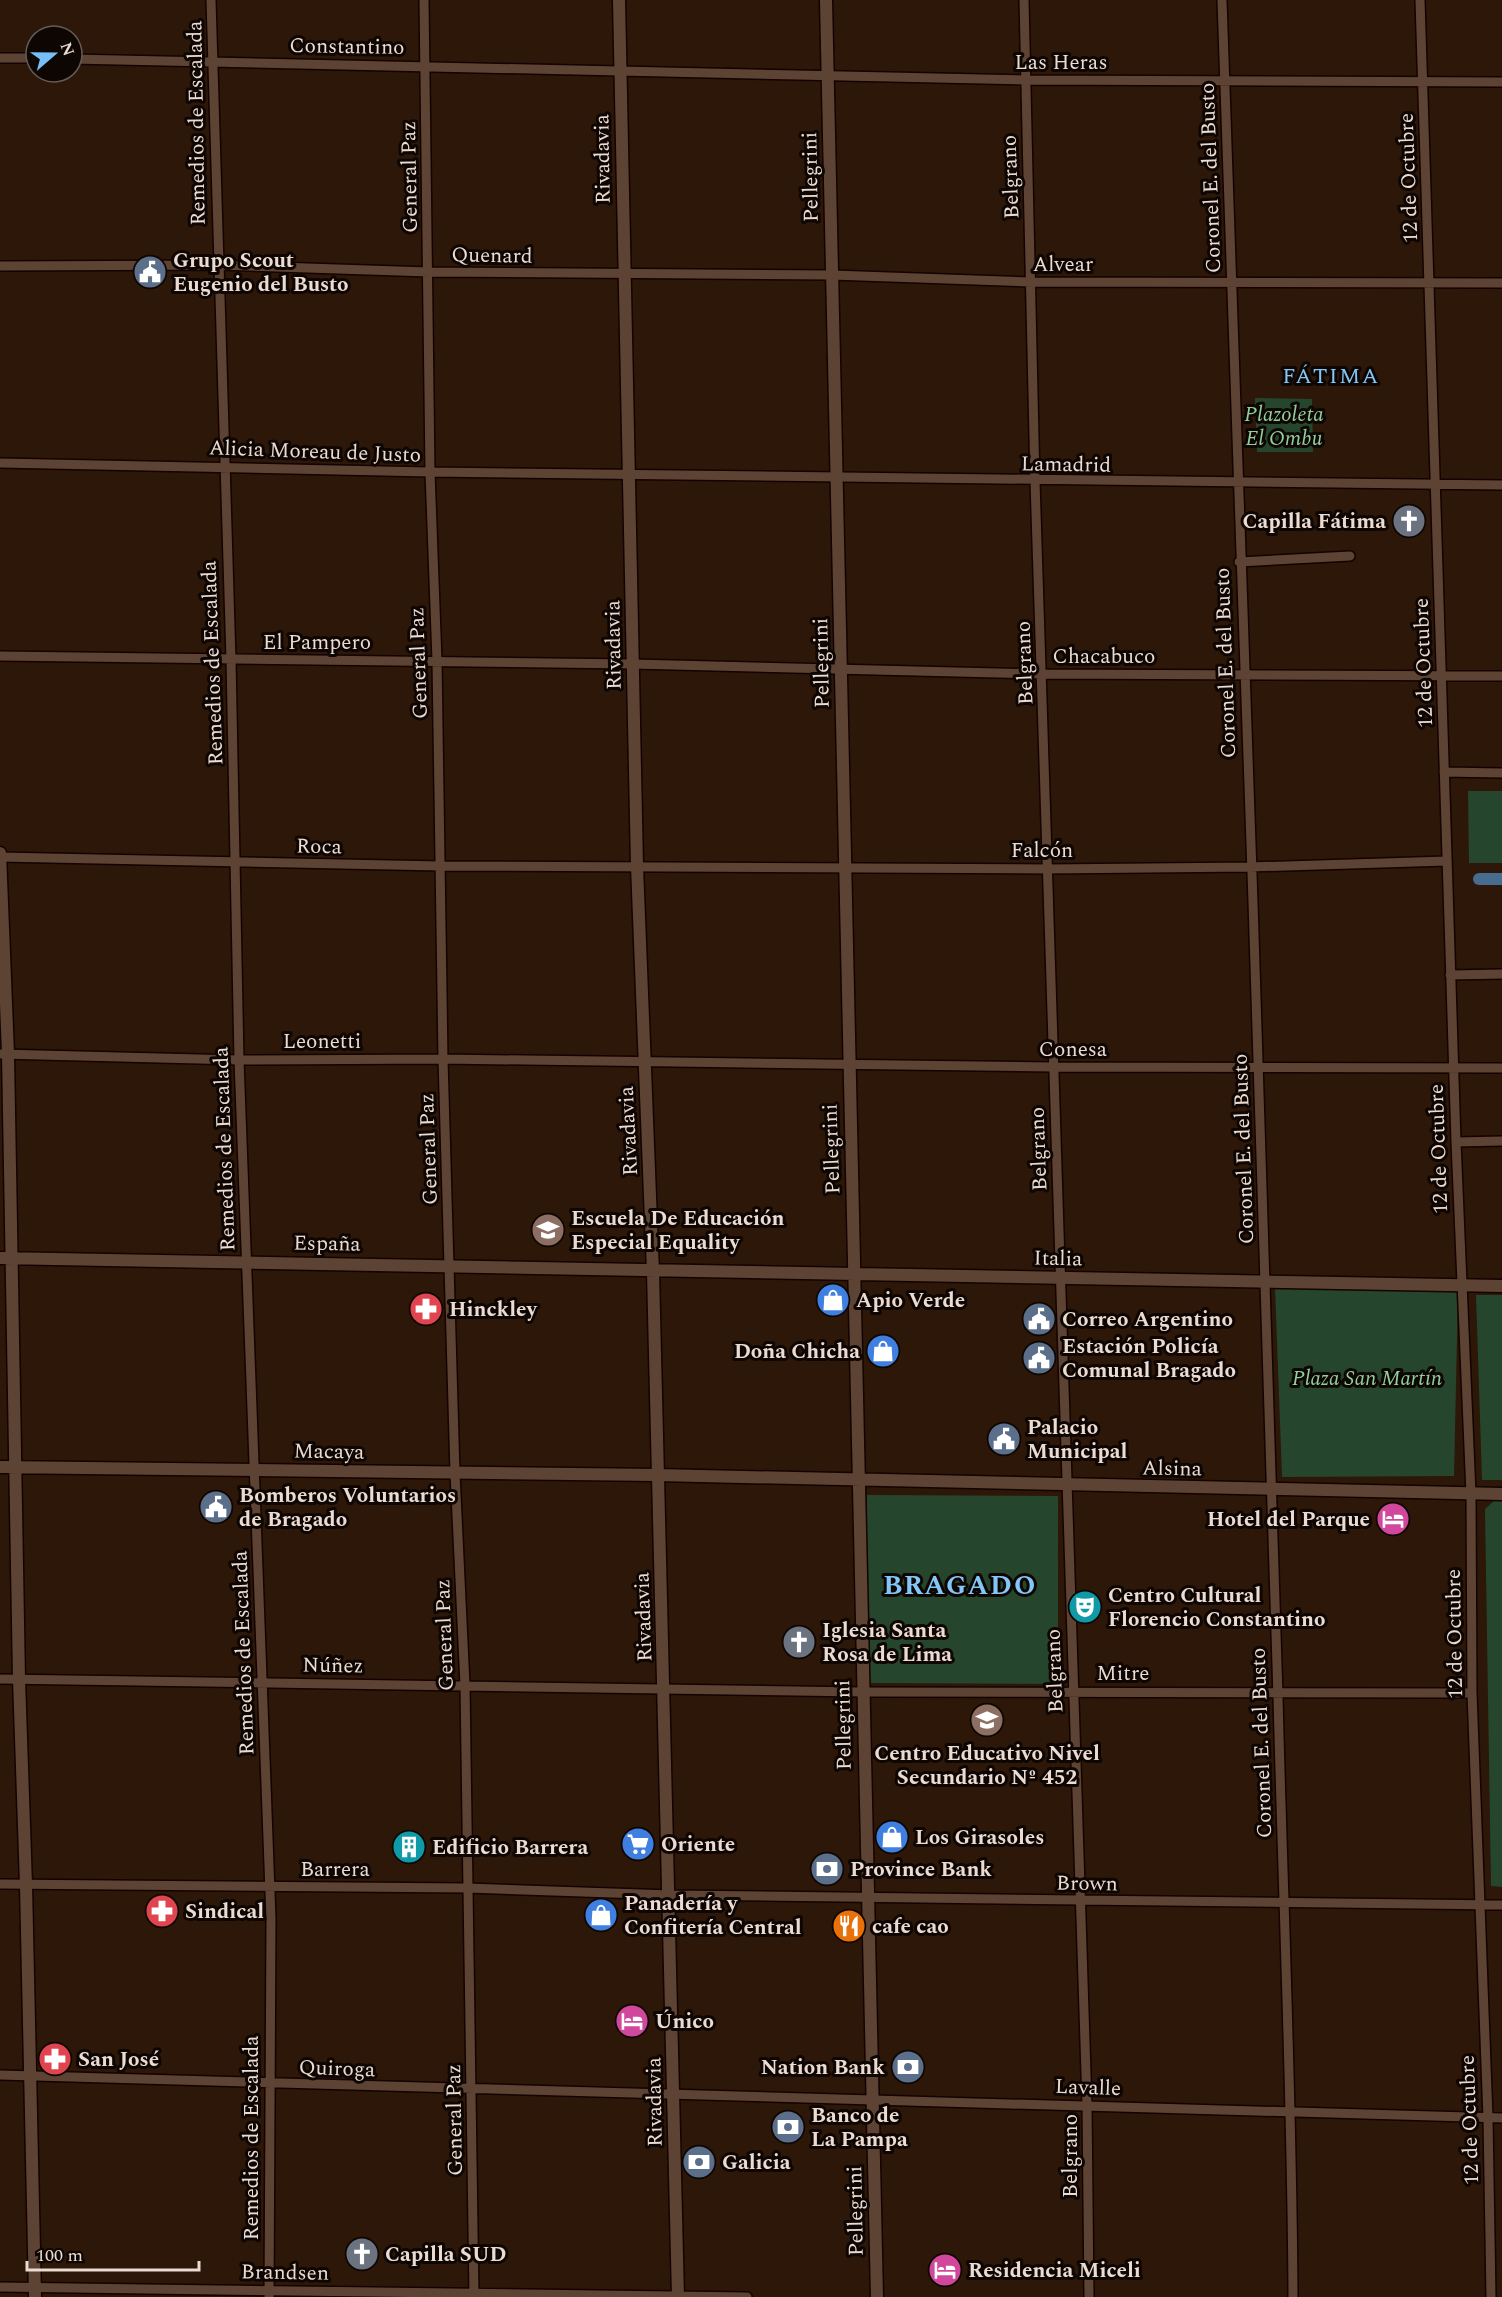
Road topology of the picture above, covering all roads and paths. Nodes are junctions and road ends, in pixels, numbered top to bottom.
1 (211, 0) edge
2 (424, 0) edge
3 (618, 0) edge
4 (826, 0) edge
5 (1024, 0) edge
6 (1222, 0) edge
7 (1420, 0) edge
8 (0, 58) edge
9 (24, 58) edge
10 (84, 59) edge
11 (213, 61) junction
12 (425, 66) junction
13 (620, 72) junction
14 (827, 76) junction
15 (1025, 80) junction
16 (1224, 81) junction
17 (1422, 82) junction
18 (1502, 82) edge
19 (218, 265) junction
20 (0, 266) edge
21 (429, 272) junction
22 (623, 275) junction
23 (832, 275) junction
24 (1031, 282) junction
25 (1232, 282) junction
26 (1429, 282) junction
27 (1502, 283) edge
28 (0, 463) edge
29 (224, 466) junction
30 (430, 472) junction
31 (629, 475) junction
32 (837, 476) junction
33 (1035, 481) junction
34 (1236, 484) junction
35 (1502, 485) edge
36 (1435, 486) junction
37 (1350, 556) dead end
38 (1239, 562) junction
39 (0, 656) edge
40 (231, 660) junction
41 (436, 661) junction
42 (633, 664) junction
43 (841, 670) junction
44 (1042, 674) junction
45 (1244, 675) junction
46 (1441, 676) junction
47 (1502, 676) edge
48 (1444, 772) junction
49 (1502, 773) edge
50 (0, 855) edge
51 (1447, 861) junction
52 (235, 863) junction
53 (441, 866) junction
54 (637, 866) junction
55 (844, 866) junction
56 (1250, 867) junction
57 (1048, 869) junction
58 (1502, 974) edge
59 (1450, 975) junction
60 (4, 1054) edge
61 (443, 1059) junction
62 (239, 1060) junction
63 (644, 1062) junction
64 (848, 1065) junction
65 (1053, 1067) junction
66 (1258, 1067) junction
67 (1453, 1068) junction
68 (1502, 1068) edge
69 (1502, 1141) edge
70 (1456, 1142) junction
71 (6, 1258) edge
72 (246, 1262) junction
73 (449, 1265) junction
74 (654, 1272) junction
75 (855, 1275) junction
76 (1060, 1278) junction
77 (1266, 1281) junction
78 (1461, 1286) junction
79 (1502, 1286) edge
80 (0, 1467) edge
81 (16, 1467) junction
82 (254, 1469) junction
83 (454, 1473) junction
84 (657, 1475) junction
85 (857, 1481) junction
86 (1066, 1485) junction
87 (1273, 1489) junction
88 (1471, 1494) junction
89 (1502, 1494) edge
90 (0, 1679) edge
91 (19, 1679) junction
92 (262, 1682) junction
93 (465, 1684) junction
94 (664, 1689) junction
95 (1073, 1690) junction
96 (862, 1692) junction
97 (1278, 1692) junction
98 (1473, 1693) junction
99 (0, 1884) edge
100 (26, 1885) junction
101 (270, 1887) junction
102 (467, 1888) junction
103 (670, 1895) junction
104 (866, 1897) junction
105 (1079, 1901) junction
106 (1284, 1903) junction
107 (1479, 1905) junction
108 (1502, 1905) edge
109 (0, 2075) edge
110 (30, 2075) junction
111 (269, 2084) junction
112 (472, 2090) junction
113 (674, 2096) junction
114 (872, 2098) junction
115 (1087, 2105) junction
116 (1292, 2111) junction
117 (1488, 2118) junction
118 (1502, 2118) edge
119 (0, 2287) edge
120 (35, 2292) edge
121 (269, 2293) edge
122 (474, 2295) edge
123 (678, 2296) edge
124 (747, 2297) edge
125 (877, 2297) edge
126 (1089, 2297) edge
127 (1293, 2297) edge
128 (1491, 2297) edge

1 - 11 street, Remedios de Escalada
2 - 12 street, General Paz
3 - 13 main road, Rivadavia
4 - 14 main road, Pellegrini
5 - 15 street, Belgrano
6 - 16 street, Coronel E. del Busto
7 - 17 street, 12 de Octubre
8 - 9 street
10 - 11 street, Constantino
11 - 12 street, Constantino
11 - 19 street, Remedios de Escalada
12 - 13 street, Constantino
12 - 21 street, General Paz
13 - 14 street, Las Heras
13 - 22 main road, Rivadavia
14 - 15 street, Las Heras
14 - 23 main road, Pellegrini
15 - 16 street, Las Heras
15 - 24 street, Belgrano
16 - 17 street, Las Heras
16 - 25 street, Coronel E. del Busto
17 - 18 street, Las Heras
17 - 26 street, 12 de Octubre
19 - 20 street, Quenard
19 - 21 street, Quenard
19 - 29 street, Remedios de Escalada
21 - 22 street, Quenard
21 - 30 street, General Paz
22 - 23 street, Alvear
22 - 31 main road, Rivadavia
23 - 24 street, Alvear
23 - 32 main road, Pellegrini
24 - 25 street, Alvear
24 - 33 street, Belgrano
25 - 26 street, Alvear
25 - 34 street, Coronel E. del Busto
26 - 27 street, Alvear
26 - 36 street, 12 de Octubre
28 - 29 street, Alicia Moreau de Justo
29 - 30 street, Alicia Moreau de Justo
29 - 40 street, Remedios de Escalada
30 - 31 street, Alicia Moreau de Justo
30 - 41 street, General Paz
31 - 32 street, Lamadrid
31 - 42 main road, Rivadavia
32 - 33 street, Lamadrid
32 - 43 main road, Pellegrini
33 - 34 street, Lamadrid
33 - 44 street, Belgrano
34 - 36 street, Lamadrid
34 - 38 street, Coronel E. del Busto
35 - 36 street, Lamadrid
36 - 46 street, 12 de Octubre
37 - 38 street
38 - 45 street, Coronel E. del Busto
39 - 40 street, El Pampero
40 - 41 street, El Pampero
40 - 52 street, Remedios de Escalada
41 - 42 street, El Pampero
41 - 53 street, General Paz
42 - 43 street, Chacabuco
42 - 54 main road, Rivadavia
43 - 44 street, Chacabuco
43 - 55 main road, Pellegrini
44 - 45 street, Chacabuco
44 - 57 street, Belgrano
45 - 46 street, Chacabuco
45 - 56 street, Coronel E. del Busto
46 - 47 street, Chacabuco
46 - 48 street, 12 de Octubre
48 - 49 street
48 - 51 street, 12 de Octubre
50 - 52 street, Roca
50 - 60 main road
51 - 56 street, Falcón
51 - 59 street, 12 de Octubre
52 - 53 street, Roca
52 - 62 street, Remedios de Escalada
53 - 54 street, Roca
53 - 61 street, General Paz
54 - 55 street, Falcón
54 - 63 main road, Rivadavia
55 - 57 street, Falcón
55 - 64 main road, Pellegrini
56 - 57 street, Falcón
56 - 66 street, Coronel E. del Busto
57 - 65 street, Belgrano
58 - 59 street
59 - 67 street, 12 de Octubre
60 - 62 street, Leonetti
60 - 71 main road
61 - 62 street, Leonetti
61 - 63 street, Leonetti
61 - 73 street, General Paz
62 - 72 street, Remedios de Escalada
63 - 64 street, Conesa
63 - 74 main road, Rivadavia
64 - 65 street, Conesa
64 - 75 main road, Pellegrini
65 - 66 street, Conesa
65 - 76 street, Belgrano
66 - 67 street, Conesa
66 - 77 street, Coronel E. del Busto
67 - 68 street, Conesa
67 - 70 street, 12 de Octubre
69 - 70 street
70 - 78 street, 12 de Octubre
71 - 72 main road, España
71 - 81 main road
72 - 73 main road, España
72 - 82 street, Remedios de Escalada
73 - 74 main road, España
73 - 83 street, General Paz
74 - 75 main road, Italia
74 - 84 main road, Rivadavia
75 - 76 main road, Italia
75 - 85 main road, Pellegrini
76 - 77 main road, Italia
76 - 86 street, Belgrano
77 - 78 main road, Italia
77 - 87 street, Coronel E. del Busto
78 - 79 main road, Italia
78 - 88 street, 12 de Octubre
80 - 81 main road, Macaya
81 - 82 main road, Macaya
81 - 91 main road
82 - 83 main road, Macaya
82 - 92 street, Remedios de Escalada
83 - 84 main road, Macaya
83 - 93 street, General Paz
84 - 85 main road, Alsina
84 - 94 main road, Rivadavia
85 - 86 main road, Alsina
85 - 96 main road, Pellegrini
86 - 87 main road, Alsina
86 - 95 street, Belgrano
87 - 88 main road, Alsina
87 - 97 street, Coronel E. del Busto
88 - 89 main road, Alsina
88 - 98 street, 12 de Octubre
90 - 91 street, Núñez
91 - 92 street, Núñez
91 - 100 main road
92 - 93 street, Núñez
92 - 101 street, Remedios de Escalada
93 - 94 street, Núñez
93 - 102 street, General Paz
94 - 96 street, Mitre
94 - 103 main road, Rivadavia
95 - 96 street, Mitre
95 - 97 street, Mitre
95 - 105 street, Belgrano
96 - 104 main road, Pellegrini
97 - 98 street, Mitre
97 - 106 street, Coronel E. del Busto
98 - 107 street, 12 de Octubre
99 - 100 street, Barrera
100 - 101 street, Barrera
100 - 110 main road
101 - 102 street, Barrera
101 - 111 street, Remedios de Escalada
102 - 103 street, Barrera
102 - 112 street, General Paz
103 - 104 street, Brown
103 - 113 main road, Rivadavia
104 - 105 street, Brown
104 - 114 main road, Pellegrini
105 - 106 street, Brown
105 - 115 street, Belgrano
106 - 107 street, Brown
106 - 116 street, Coronel E. del Busto
107 - 108 street, Brown
107 - 117 street, 12 de Octubre
109 - 110 street, Quiroga
110 - 111 street, Quiroga
110 - 120 main road
111 - 112 street, Quiroga
111 - 121 street, Remedios de Escalada
112 - 113 street, Quiroga
112 - 122 street, General Paz
113 - 114 street, Lavalle
113 - 123 main road, Rivadavia
114 - 115 street, Lavalle
114 - 125 main road, Pellegrini
115 - 116 street, Lavalle
115 - 126 street, Belgrano
116 - 117 street, Lavalle
116 - 127 street, Coronel E. del Busto
117 - 118 street, Lavalle
117 - 128 street, 12 de Octubre
119 - 120 street, Brandsen
120 - 121 street, Brandsen
121 - 122 street, Brandsen
122 - 123 street, Brandsen
123 - 124 street, Brandsen

